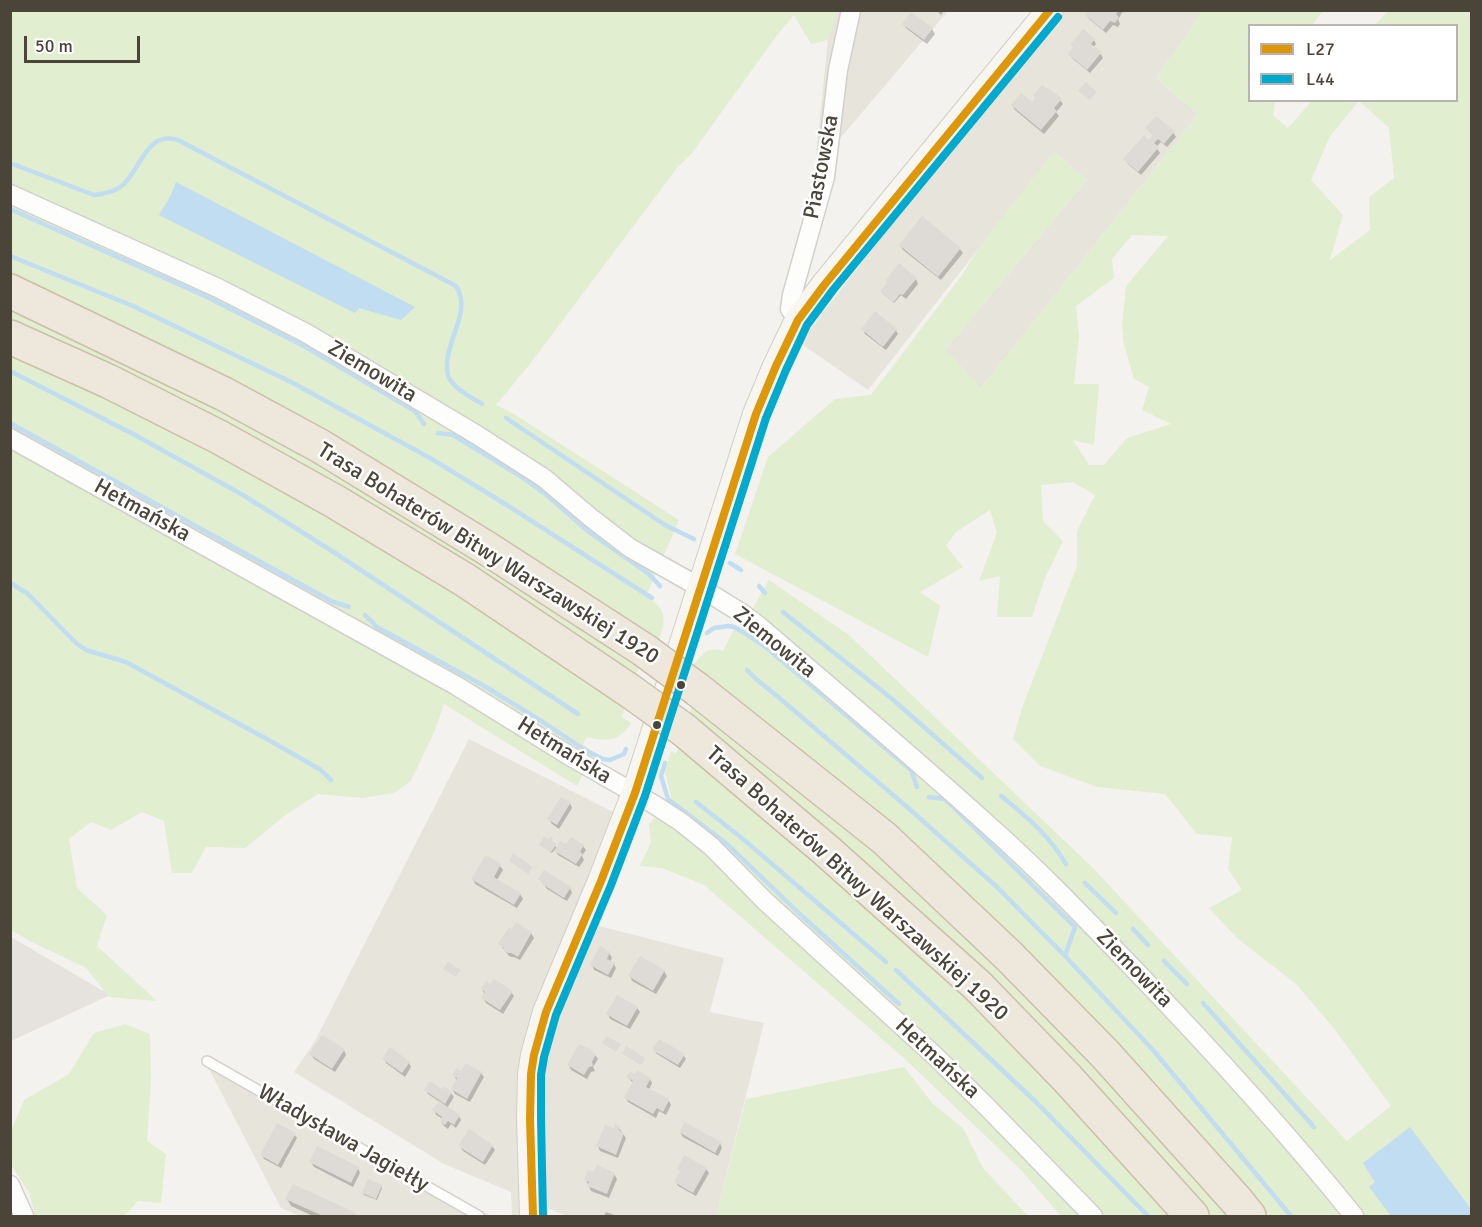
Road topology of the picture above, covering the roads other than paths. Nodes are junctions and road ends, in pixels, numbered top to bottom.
1 (851, 10) edge
2 (1050, 10) edge
3 (10, 194) edge
4 (10, 291) edge
5 (798, 320) junction
6 (10, 337) edge
7 (10, 438) edge
8 (701, 588) junction
9 (635, 794) junction
10 (207, 1061) dead end
11 (10, 1185) edge
12 (24, 1216) edge
13 (479, 1216) edge
14 (533, 1216) edge
15 (1094, 1216) edge
16 (1192, 1216) edge
17 (1249, 1216) edge
18 (1353, 1216) edge

1 - 5 street, Piastowska
2 - 5 street
3 - 8 street, Ziemowita
4 - 17 highway, Trasa Bohaterów Bitwy Warszawskiej 1920, bridge
5 - 8 street
6 - 16 highway, Trasa Bohaterów Bitwy Warszawskiej 1920, bridge
7 - 9 street, Hetmańska
8 - 9 street
8 - 18 street, Ziemowita
9 - 14 street
9 - 15 street, Hetmańska
10 - 13 lane, Władysława Jagiełły
11 - 12 street

